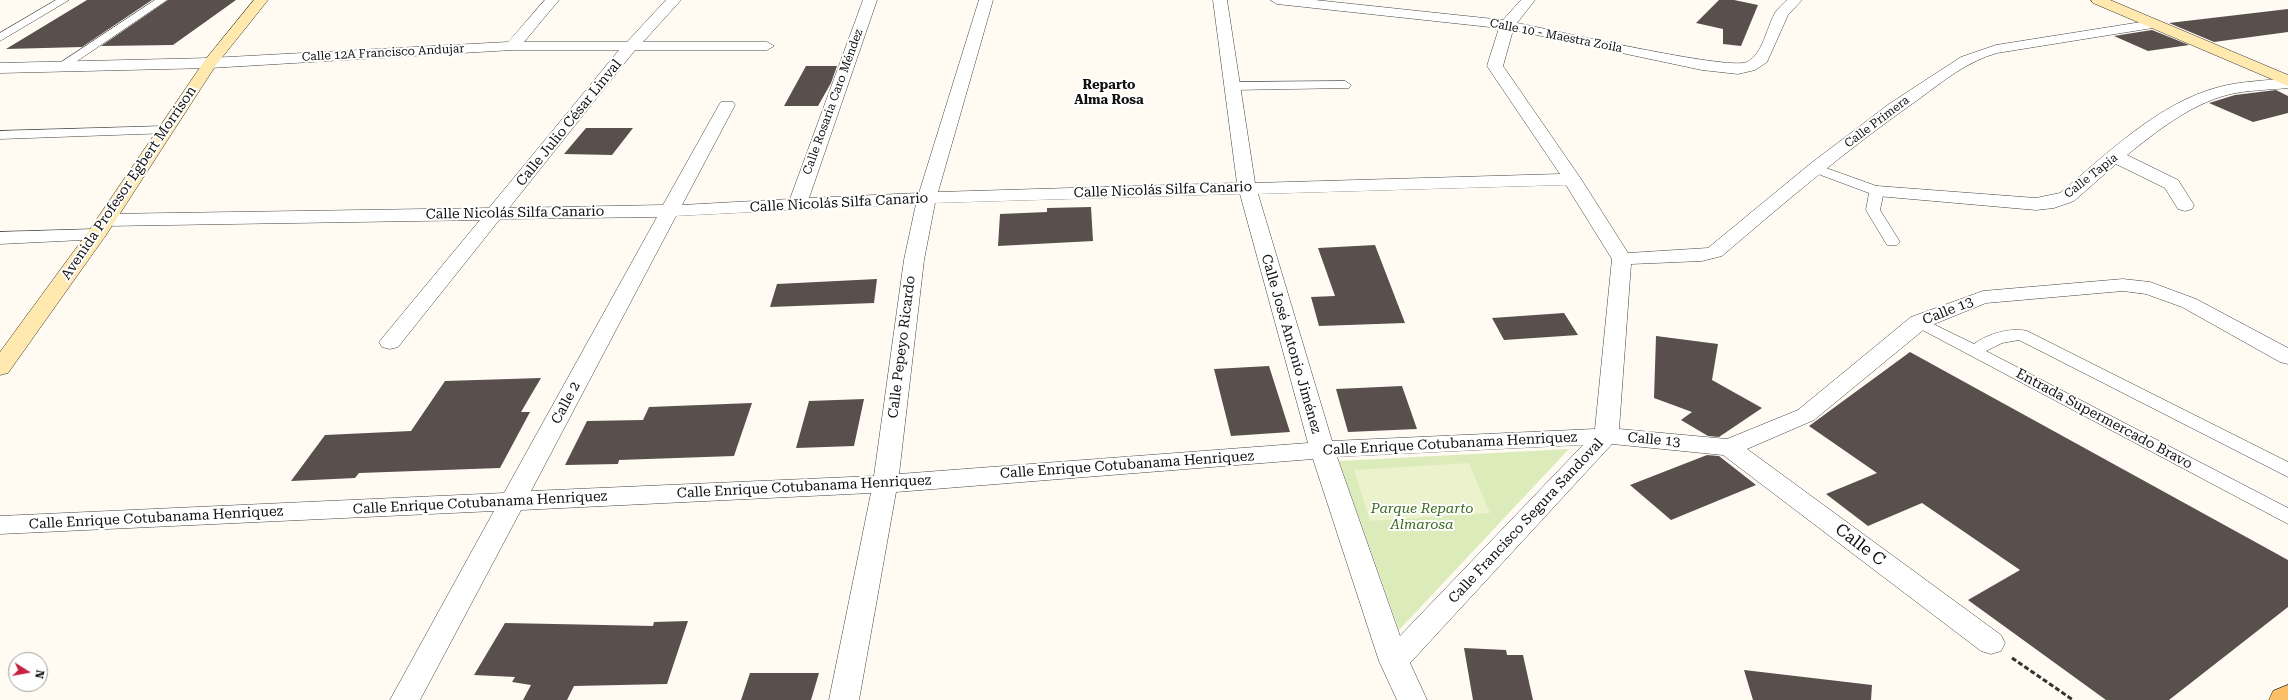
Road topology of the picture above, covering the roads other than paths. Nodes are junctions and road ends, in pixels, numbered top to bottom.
1 (64, 0) edge
2 (162, 0) edge
3 (261, 0) edge
4 (552, 0) edge
5 (674, 0) edge
6 (870, 0) edge
7 (986, 0) edge
8 (1220, 0) edge
9 (1277, 0) edge
10 (1528, 0) edge
11 (1795, 0) edge
12 (2098, 0) edge
13 (2122, 0) edge
14 (1358, 3) edge
15 (2154, 24) junction
16 (1507, 25) junction
17 (0, 38) edge
18 (512, 46) junction
19 (631, 46) junction
20 (767, 46) dead end
21 (210, 63) junction
22 (60, 67) junction
23 (0, 68) edge
24 (2288, 70) edge
25 (2288, 82) edge
26 (1345, 85) dead end
27 (1232, 86) junction
28 (727, 105) dead end
29 (165, 130) junction
30 (0, 136) edge
31 (2116, 157) junction
32 (1815, 168) junction
33 (1572, 179) junction
34 (1247, 188) junction
35 (1877, 191) junction
36 (927, 198) junction
37 (797, 205) junction
38 (2185, 205) dead end
39 (669, 211) junction
40 (496, 214) junction
41 (101, 227) junction
42 (0, 238) edge
43 (1892, 242) dead end
44 (1622, 259) junction
45 (1919, 322) junction
46 (390, 342) dead end
47 (1976, 351) junction
48 (2288, 358) edge
49 (0, 368) edge
50 (1606, 436) junction
51 (1729, 447) junction
52 (1322, 450) junction
53 (2288, 470) edge
54 (885, 484) junction
55 (513, 501) junction
56 (2288, 517) edge
57 (0, 525) edge
58 (1991, 643) road end
59 (1394, 661) junction
60 (2288, 697) edge
61 (405, 700) edge
62 (844, 700) edge
63 (1412, 700) edge
64 (2284, 700) edge

1 - 17 lane
2 - 22 lane
3 - 21 street, Avenida Profesor Egbert Morrison
4 - 18 street
5 - 19 street, Calle Julio César Linval
6 - 37 street, Calle Rosaria Caro Méndez
7 - 36 street, Calle Pepeyo Ricardo
8 - 27 street, Calle José Antonio Jiménez
9 - 14 street, Calle 10 - Maestra Zoila
10 - 16 street
11 - 16 street, Calle 10 - Maestra Zoila
12 - 15 street
13 - 24 street
14 - 16 street, Calle 10 - Maestra Zoila
15 - 25 street
15 - 32 street, Calle Primera
16 - 33 street
18 - 19 street, Calle 12A Francisco Andujar
18 - 21 street, Calle 12A Francisco Andujar
19 - 20 street, Calle 12A Francisco Andujar
19 - 40 street, Calle Julio César Linval
21 - 22 street, Calle 12A Francisco Andujar
21 - 29 street, Avenida Profesor Egbert Morrison
22 - 23 street, Calle 12A Francisco Andujar
25 - 31 street, Calle Tapia
26 - 27 lane
27 - 34 street, Calle José Antonio Jiménez
28 - 39 street, Calle 2
29 - 30 lane
29 - 41 street, Avenida Profesor Egbert Morrison
31 - 35 street, Calle Tapia
31 - 38 street
32 - 35 lane
32 - 44 street, Calle Primera
33 - 34 street, Calle Nicolás Silfa Canario
33 - 44 street
34 - 36 street, Calle Nicolás Silfa Canario
34 - 52 street, Calle José Antonio Jiménez
35 - 43 lane
36 - 37 street, Calle Nicolás Silfa Canario
36 - 54 street, Calle Pepeyo Ricardo
37 - 39 street, Calle Nicolás Silfa Canario
39 - 40 street, Calle Nicolás Silfa Canario
39 - 55 street, Calle 2
40 - 41 street, Calle Nicolás Silfa Canario
40 - 46 street, Calle Julio César Linval
41 - 42 street, Calle Nicolás Silfa Canario
41 - 49 street, Avenida Profesor Egbert Morrison
44 - 50 street, Calle Francisco Segura Sandoval
45 - 47 lane, Entrada Supermercado Bravo
45 - 48 street, Calle 13
45 - 51 street, Calle 13
47 - 53 lane
47 - 56 lane, Entrada Supermercado Bravo
50 - 51 street, Calle 13
50 - 52 street, Calle Enrique Cotubanama Henriquez
50 - 59 street, Calle Francisco Segura Sandoval
51 - 58 street, Calle C
52 - 54 street, Calle Enrique Cotubanama Henriquez
52 - 59 street, Calle José Antonio Jiménez
54 - 55 street, Calle Enrique Cotubanama Henriquez
54 - 62 street, Calle Pepeyo Ricardo
55 - 57 street, Calle Enrique Cotubanama Henriquez
55 - 61 street, Calle 2
59 - 63 street, Calle José Antonio Jiménez
60 - 64 main road

